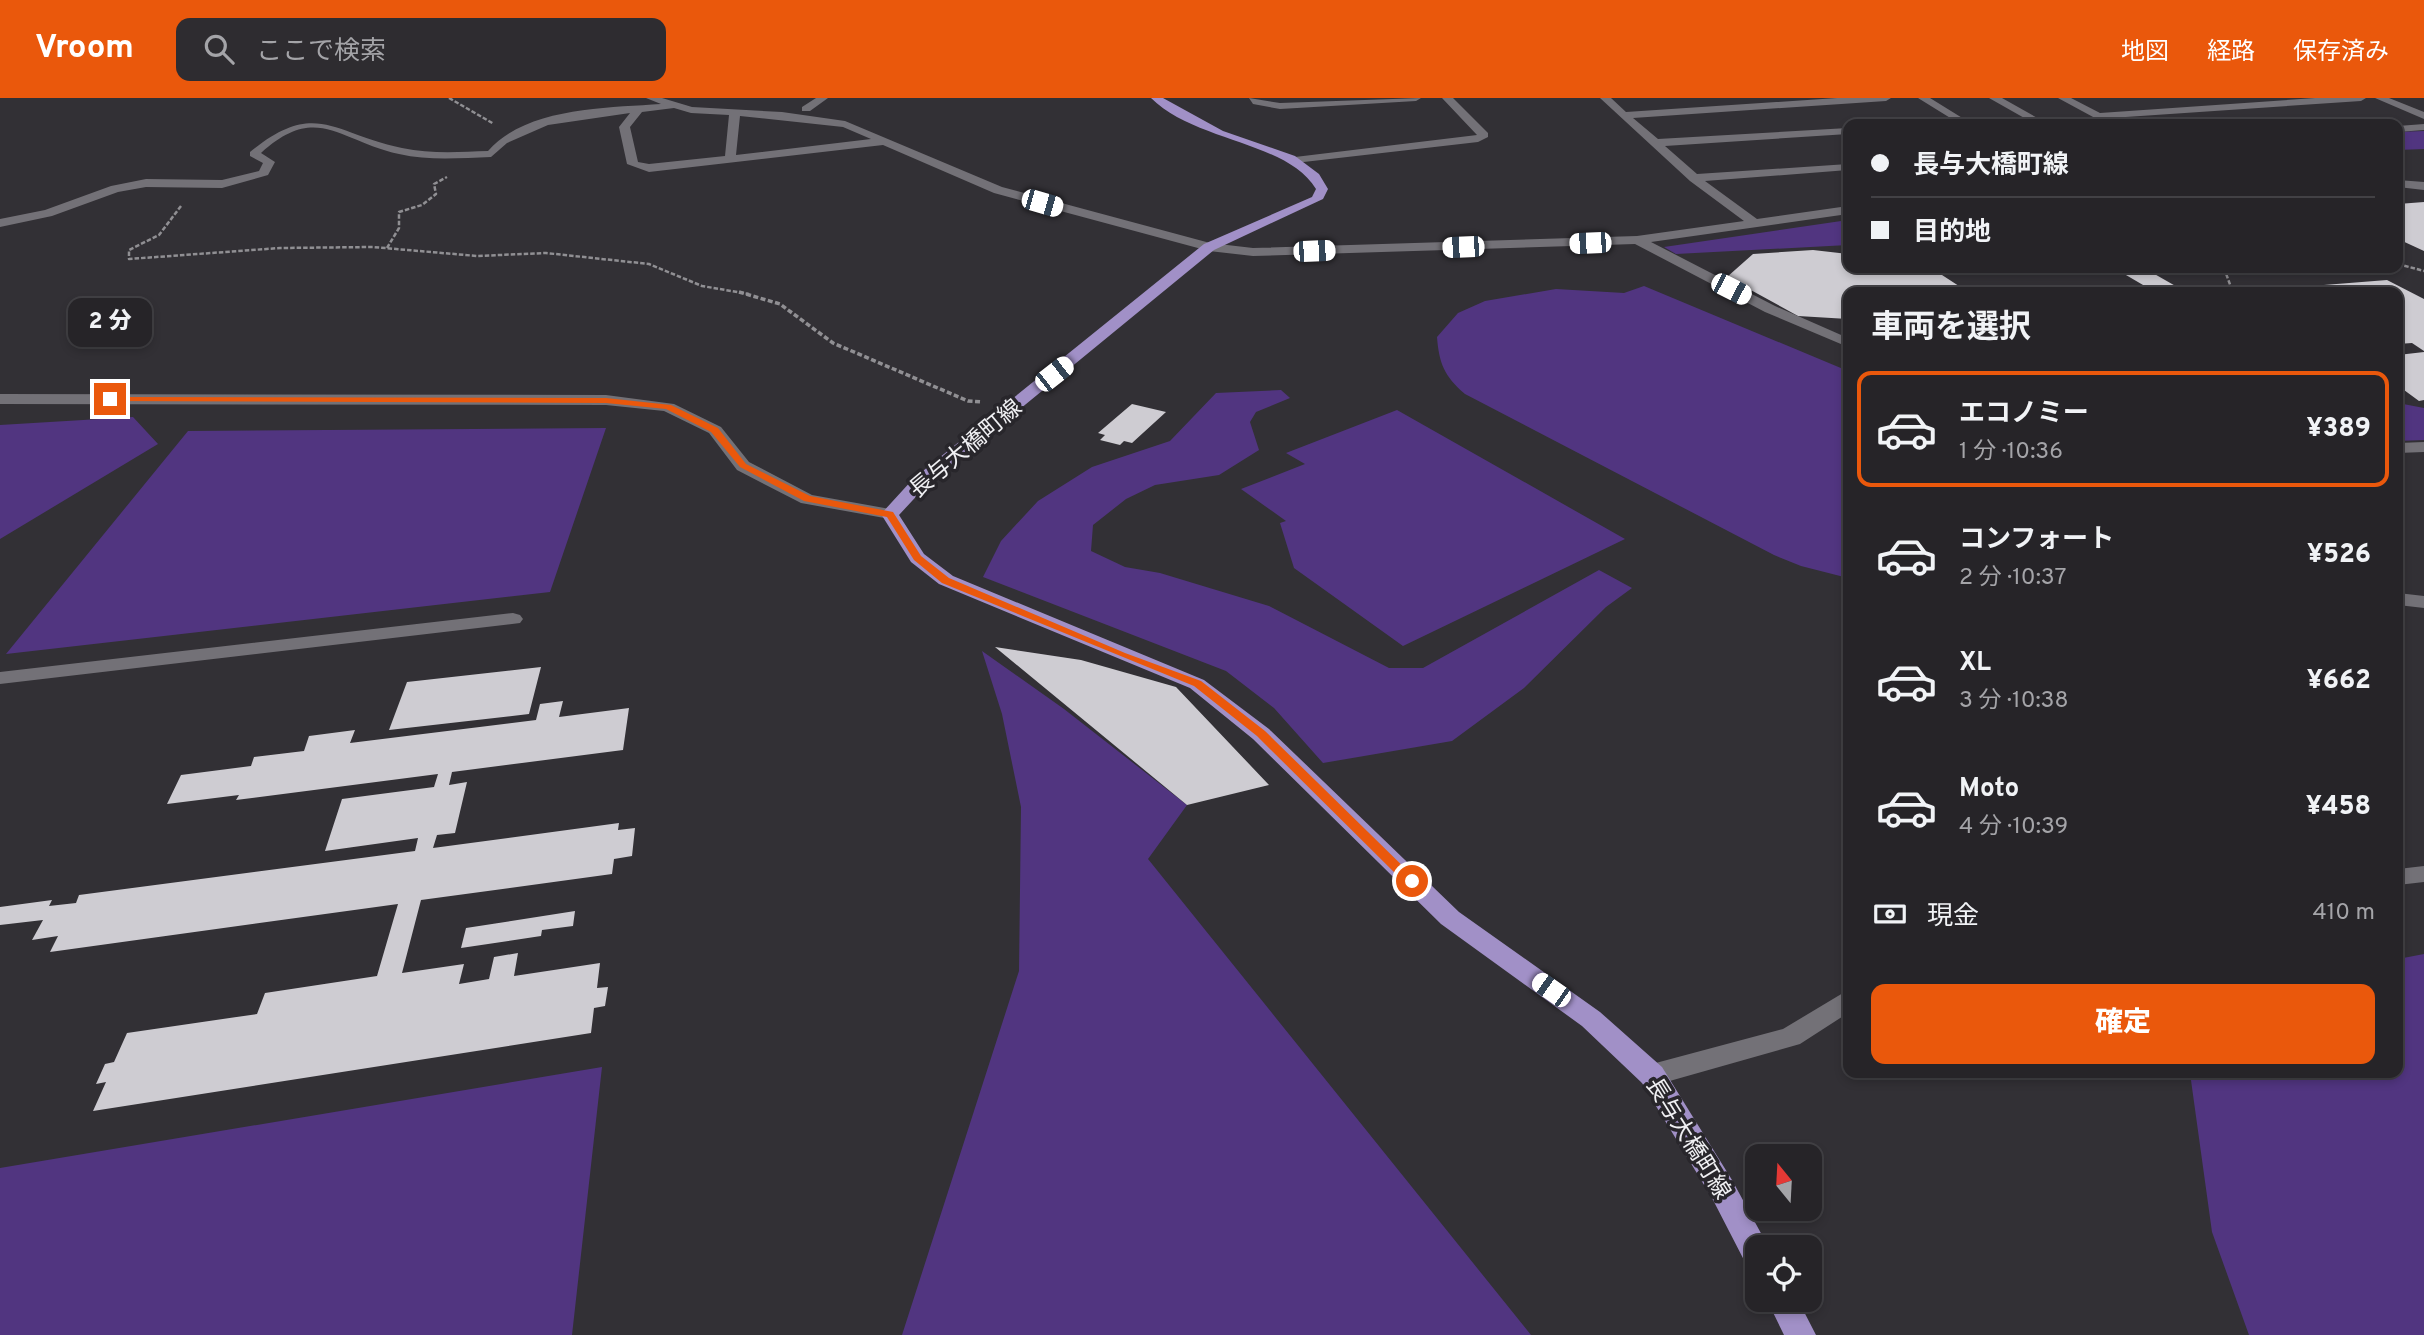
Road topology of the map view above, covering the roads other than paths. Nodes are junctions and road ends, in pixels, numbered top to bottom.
1 (651, 98) edge
2 (823, 98) edge
3 (1156, 98) edge
4 (1254, 98) edge
5 (1416, 98) edge
6 (1447, 98) edge
7 (1605, 98) edge
8 (1886, 98) edge
9 (1923, 98) edge
10 (1994, 98) edge
11 (2063, 98) edge
12 (2361, 98) edge
13 (2380, 98) edge
14 (671, 107) junction
15 (639, 109) junction
16 (806, 110) dead end
17 (735, 113) junction
18 (1624, 116) junction
19 (2098, 116) junction
20 (2424, 116) edge
21 (1959, 119) edge
22 (2034, 119) edge
23 (2104, 119) edge
24 (2424, 127) edge
25 (2403, 129) edge
26 (1843, 131) edge
27 (886, 141) junction
28 (1655, 143) junction
29 (730, 159) junction
30 (1295, 160) junction
31 (1843, 167) edge
32 (1694, 178) junction
33 (2403, 184) edge
34 (2424, 186) edge
35 (1843, 211) edge
36 (0, 223) edge
37 (1757, 225) junction
38 (1637, 240) junction
39 (1209, 247) junction
40 (1843, 341) edge
41 (0, 399) edge
42 (2424, 447) edge
43 (2403, 448) edge
44 (890, 514) junction
45 (2403, 600) edge
46 (2424, 602) edge
47 (513, 619) dead end
48 (0, 678) edge
49 (2424, 874) edge
50 (2403, 876) edge
51 (1843, 1003) edge
52 (1652, 1075) junction
53 (1747, 1235) edge
54 (1788, 1312) edge
55 (1800, 1335) edge

1 - 14 street
2 - 16 street
3 - 30 main road, 長与大橋町線
4 - 5 street
6 - 30 street
7 - 18 street
8 - 18 street
9 - 21 street
10 - 22 street
11 - 19 street
12 - 19 street
13 - 20 street
14 - 15 street
14 - 17 street
15 - 29 street
15 - 36 street
17 - 27 street
17 - 29 street
18 - 28 street
19 - 23 street
24 - 25 street
26 - 28 street
27 - 29 street
27 - 39 street
28 - 32 street
30 - 39 main road, 長与大橋町線
31 - 32 street
32 - 37 street
33 - 34 street
35 - 37 street
37 - 38 street
38 - 39 street
38 - 40 street
39 - 44 main road, 長与大橋町線
41 - 44 street
42 - 43 street
44 - 52 main road, 長与大橋町線
45 - 46 street
47 - 48 street
49 - 50 street
51 - 52 street
52 - 53 main road, 長与大橋町線
54 - 55 main road

